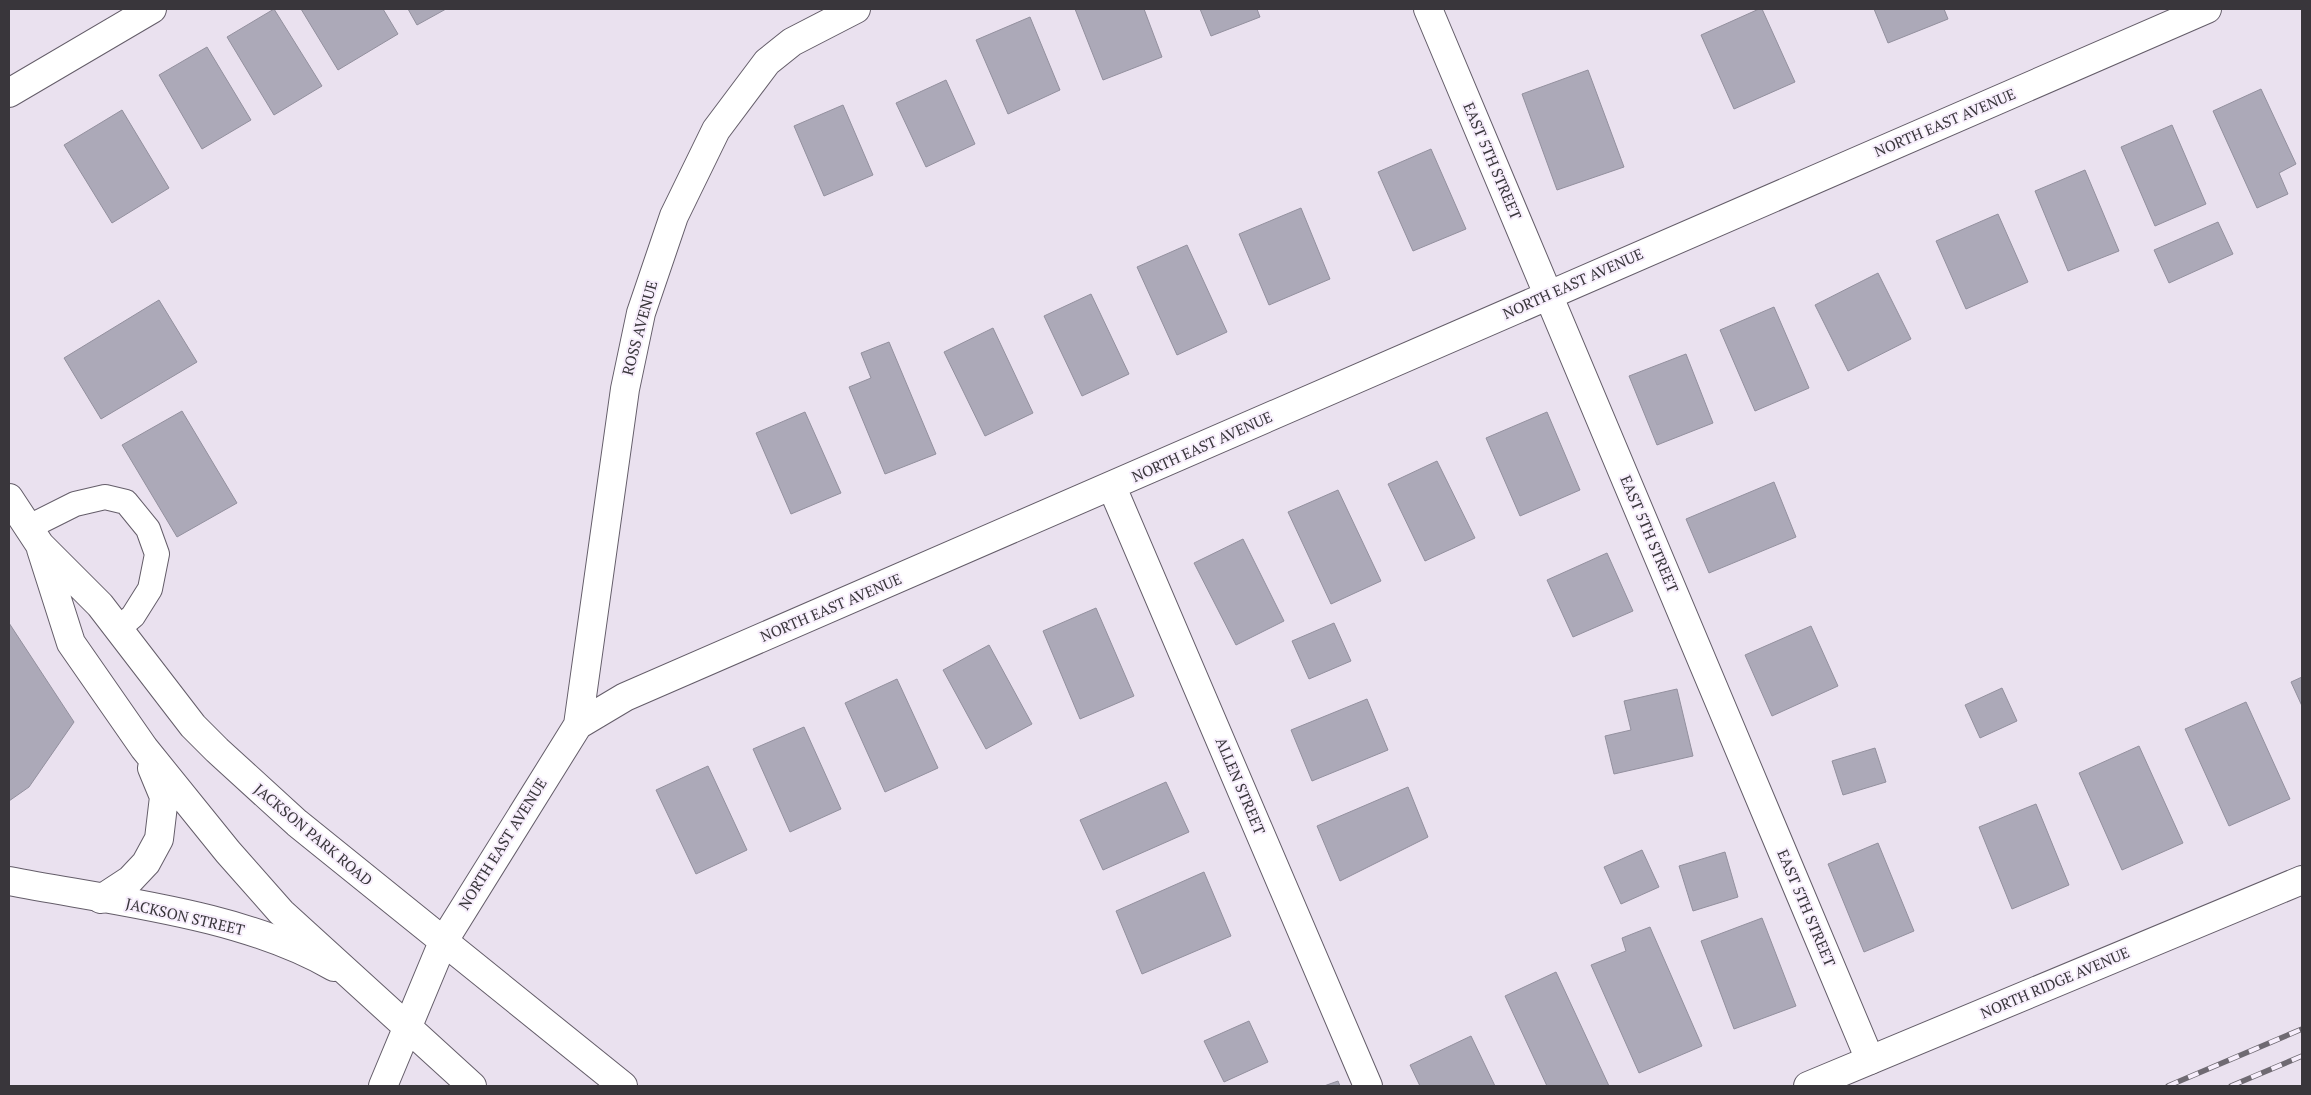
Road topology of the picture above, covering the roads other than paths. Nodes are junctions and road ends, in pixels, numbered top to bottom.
1 (152, 9) edge
2 (856, 9) edge
3 (1428, 9) edge
4 (2207, 9) edge
5 (9, 93) edge
6 (1548, 294) junction
7 (1112, 487) junction
8 (9, 498) edge
9 (33, 537) junction
10 (118, 629) junction
11 (578, 725) junction
12 (144, 748) junction
13 (2302, 880) edge
14 (9, 881) edge
15 (101, 899) junction
16 (443, 942) junction
17 (353, 979) junction
18 (407, 1028) junction
19 (1870, 1060) junction
20 (382, 1086) edge
21 (472, 1086) edge
22 (623, 1086) edge
23 (1368, 1086) edge
24 (1808, 1086) edge

1 - 5 street
2 - 11 street, ROSS AVENUE
3 - 6 street, EAST 5TH STREET
4 - 6 street, NORTH EAST AVENUE
6 - 7 street, NORTH EAST AVENUE
6 - 19 street, EAST 5TH STREET
7 - 11 street, NORTH EAST AVENUE
7 - 23 street, ALLEN STREET
8 - 9 street, JACKSON PARK ROAD
9 - 10 street, JACKSON PARK ROAD
9 - 10 lane
9 - 12 street, JACKSON PARK ROAD
10 - 16 street, JACKSON PARK ROAD
11 - 16 street, NORTH EAST AVENUE
12 - 15 street
12 - 17 street, JACKSON PARK ROAD
13 - 19 street, NORTH RIDGE AVENUE
14 - 15 street, JACKSON STREET
15 - 17 street, JACKSON STREET
16 - 18 street, NORTH EAST AVENUE
16 - 22 street, JACKSON PARK ROAD
17 - 18 street, JACKSON PARK ROAD
18 - 20 street, NORTH EAST AVENUE
18 - 21 street, JACKSON PARK ROAD
19 - 24 street, NORTH RIDGE AVENUE

